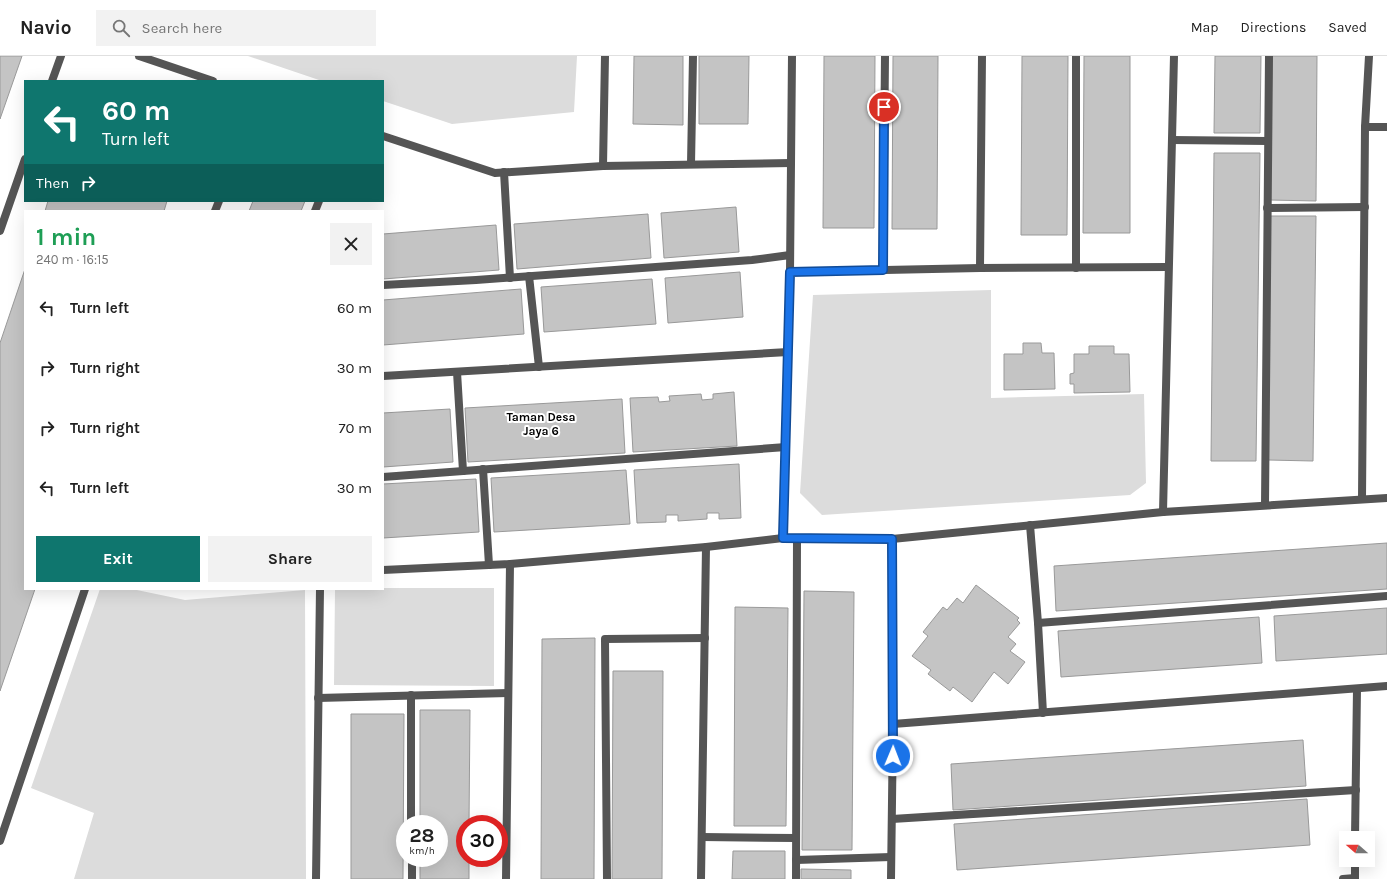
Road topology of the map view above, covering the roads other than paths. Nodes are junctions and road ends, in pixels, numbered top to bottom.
1 (61, 56) edge
2 (139, 56) edge
3 (605, 56) edge
4 (693, 56) edge
5 (792, 56) edge
6 (885, 56) edge
7 (982, 56) edge
8 (1076, 56) edge
9 (1174, 56) edge
10 (1269, 56) edge
11 (1369, 56) edge
12 (52, 80) edge
13 (210, 80) edge
14 (1365, 127) junction
15 (1387, 127) edge
16 (384, 136) edge
17 (1172, 140) junction
18 (1268, 141) junction
19 (24, 162) edge
20 (791, 162) junction
21 (691, 164) junction
22 (603, 166) junction
23 (504, 172) junction
24 (1364, 207) junction
25 (1267, 208) junction
26 (0, 231) edge
27 (790, 255) junction
28 (1168, 267) junction
29 (980, 268) junction
30 (1076, 268) junction
31 (883, 270) junction
32 (790, 272) junction
33 (529, 276) junction
34 (510, 278) junction
35 (384, 285) edge
36 (788, 352) junction
37 (539, 367) junction
38 (457, 372) junction
39 (384, 376) edge
40 (786, 447) junction
41 (483, 469) junction
42 (463, 471) junction
43 (384, 477) edge
44 (1387, 498) edge
45 (1362, 499) junction
46 (1265, 505) junction
47 (1163, 512) junction
48 (1030, 525) junction
49 (783, 538) junction
50 (798, 538) junction
51 (892, 539) junction
52 (706, 547) junction
53 (510, 564) junction
54 (488, 565) junction
55 (384, 570) edge
56 (85, 590) edge
57 (320, 590) edge
58 (1387, 596) edge
59 (1038, 623) junction
60 (705, 638) junction
61 (1387, 686) edge
62 (1358, 688) junction
63 (508, 693) junction
64 (411, 695) junction
65 (318, 698) junction
66 (1043, 713) junction
67 (893, 724) junction
68 (1356, 790) junction
69 (411, 815) edge
70 (892, 819) junction
71 (1355, 831) edge
72 (702, 837) junction
73 (796, 838) junction
74 (0, 841) edge
75 (891, 857) junction
76 (796, 860) junction
77 (412, 867) edge
78 (1355, 867) edge
79 (316, 879) edge
80 (412, 879) edge
81 (506, 879) edge
82 (607, 879) edge
83 (701, 879) edge
84 (796, 879) edge
85 (891, 879) edge
86 (1344, 879) edge
87 (1355, 879) edge

1 - 12 street
2 - 13 street
3 - 22 street
4 - 21 street
5 - 20 street
6 - 31 street
7 - 29 street
8 - 30 street
9 - 17 street
10 - 18 street
11 - 14 street
14 - 15 street
14 - 24 street
16 - 23 street
17 - 18 street
17 - 28 street
18 - 25 street
19 - 26 street
20 - 21 street
20 - 27 street
21 - 22 street
22 - 23 street
23 - 34 street
24 - 25 street
24 - 45 street
25 - 46 street
27 - 32 street
27 - 33 street
28 - 30 street
28 - 47 street
29 - 30 street
29 - 31 street
31 - 32 street
32 - 36 street
33 - 34 street
33 - 37 street
34 - 35 street
36 - 37 street
36 - 40 street
37 - 38 street
38 - 39 street
38 - 42 street
40 - 41 street
40 - 49 street
41 - 42 street
41 - 54 street
42 - 43 street
44 - 45 street
45 - 46 street
46 - 47 street
47 - 48 street
48 - 51 street
48 - 59 street
49 - 50 street
49 - 52 street
50 - 51 street
50 - 73 street
51 - 67 street
52 - 53 street
52 - 60 street
53 - 54 street
53 - 63 street
54 - 55 street
56 - 74 street
57 - 65 street
58 - 59 street
59 - 66 street
60 - 72 street
60 - 82 street
61 - 62 street
62 - 66 street
62 - 68 street
63 - 64 street
63 - 81 street
64 - 65 street
64 - 69 street
65 - 79 street
66 - 67 street
67 - 70 street
68 - 70 street
68 - 71 street
70 - 75 street
72 - 73 street
72 - 83 street
73 - 76 street
75 - 76 street
75 - 85 street
76 - 84 street
77 - 80 street
78 - 87 street
86 - 87 street

